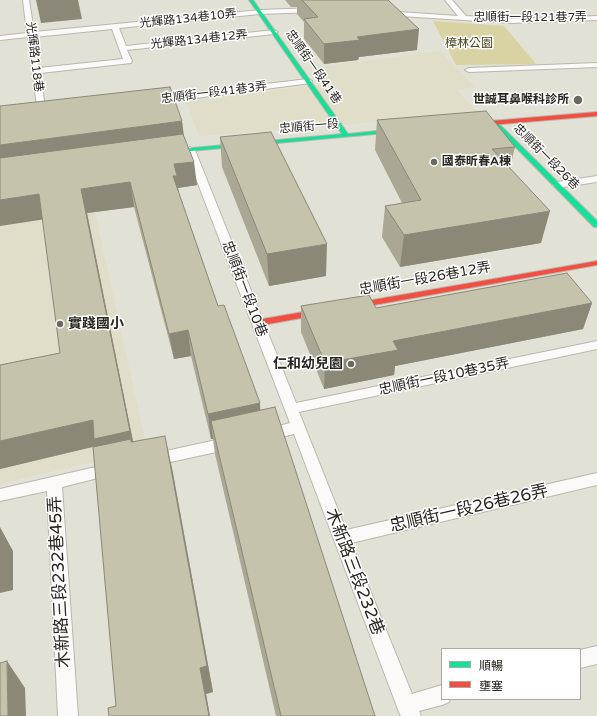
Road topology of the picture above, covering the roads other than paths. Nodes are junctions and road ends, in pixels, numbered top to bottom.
1 (26, 0) edge
2 (251, 0) edge
3 (448, 0) edge
4 (324, 10) edge
5 (260, 12) junction
6 (374, 12) edge
7 (464, 18) junction
8 (597, 18) edge
9 (115, 26) junction
10 (274, 32) junction
11 (32, 35) junction
12 (0, 38) edge
13 (124, 48) junction
14 (597, 64) edge
15 (469, 70) dead end
16 (36, 71) junction
17 (308, 81) junction
18 (151, 100) edge
19 (42, 114) edge
20 (597, 114) edge
21 (495, 123) junction
22 (454, 126) edge
23 (416, 130) edge
24 (347, 136) junction
25 (190, 150) junction
26 (147, 155) edge
27 (597, 179) edge
28 (557, 185) junction
29 (597, 224) edge
30 (597, 263) edge
31 (257, 323) junction
32 (597, 346) edge
33 (291, 409) junction
34 (298, 427) junction
35 (597, 479) edge
36 (54, 482) junction
37 (0, 495) edge
38 (341, 538) junction
39 (597, 654) edge
40 (581, 659) edge
41 (441, 695) edge
42 (409, 710) edge
43 (68, 716) edge

1 - 11 lane, 光輝路118巷
2 - 5 street, 忠順街一段41巷
3 - 7 lane
4 - 5 lane, 光輝路134巷10弄
5 - 9 lane, 光輝路134巷10弄
5 - 10 street, 忠順街一段41巷
6 - 7 lane, 忠順街一段121巷7弄
7 - 8 lane, 忠順街一段121巷7弄
9 - 11 lane, 光輝路134巷10弄
9 - 13 lane
10 - 13 lane, 光輝路134巷12弄
10 - 17 street, 忠順街一段41巷
11 - 12 lane, 光輝路134巷10弄
11 - 16 lane, 光輝路118巷
13 - 16 lane
14 - 15 lane
16 - 19 lane, 光輝路118巷
17 - 18 lane, 忠順街一段41巷3弄
17 - 24 street, 忠順街一段41巷
20 - 21 street
21 - 22 street
21 - 28 street, 忠順街一段26巷
23 - 24 street, 忠順街一段
24 - 25 street, 忠順街一段
25 - 26 street, 忠順街一段
25 - 31 lane, 忠順街一段10巷
27 - 28 lane
28 - 29 street, 忠順街一段26巷
30 - 31 street, 忠順街一段26巷12弄
31 - 33 lane, 忠順街一段10巷
32 - 33 lane, 忠順街一段10巷35弄
33 - 34 lane, 忠順街一段10巷
34 - 36 lane, 木新路三段232巷45弄
34 - 38 lane, 木新路三段232巷
35 - 38 lane, 忠順街一段26巷26弄
36 - 37 lane
36 - 43 lane, 木新路三段232巷45弄
38 - 42 lane, 木新路三段232巷
39 - 40 lane
41 - 42 lane

